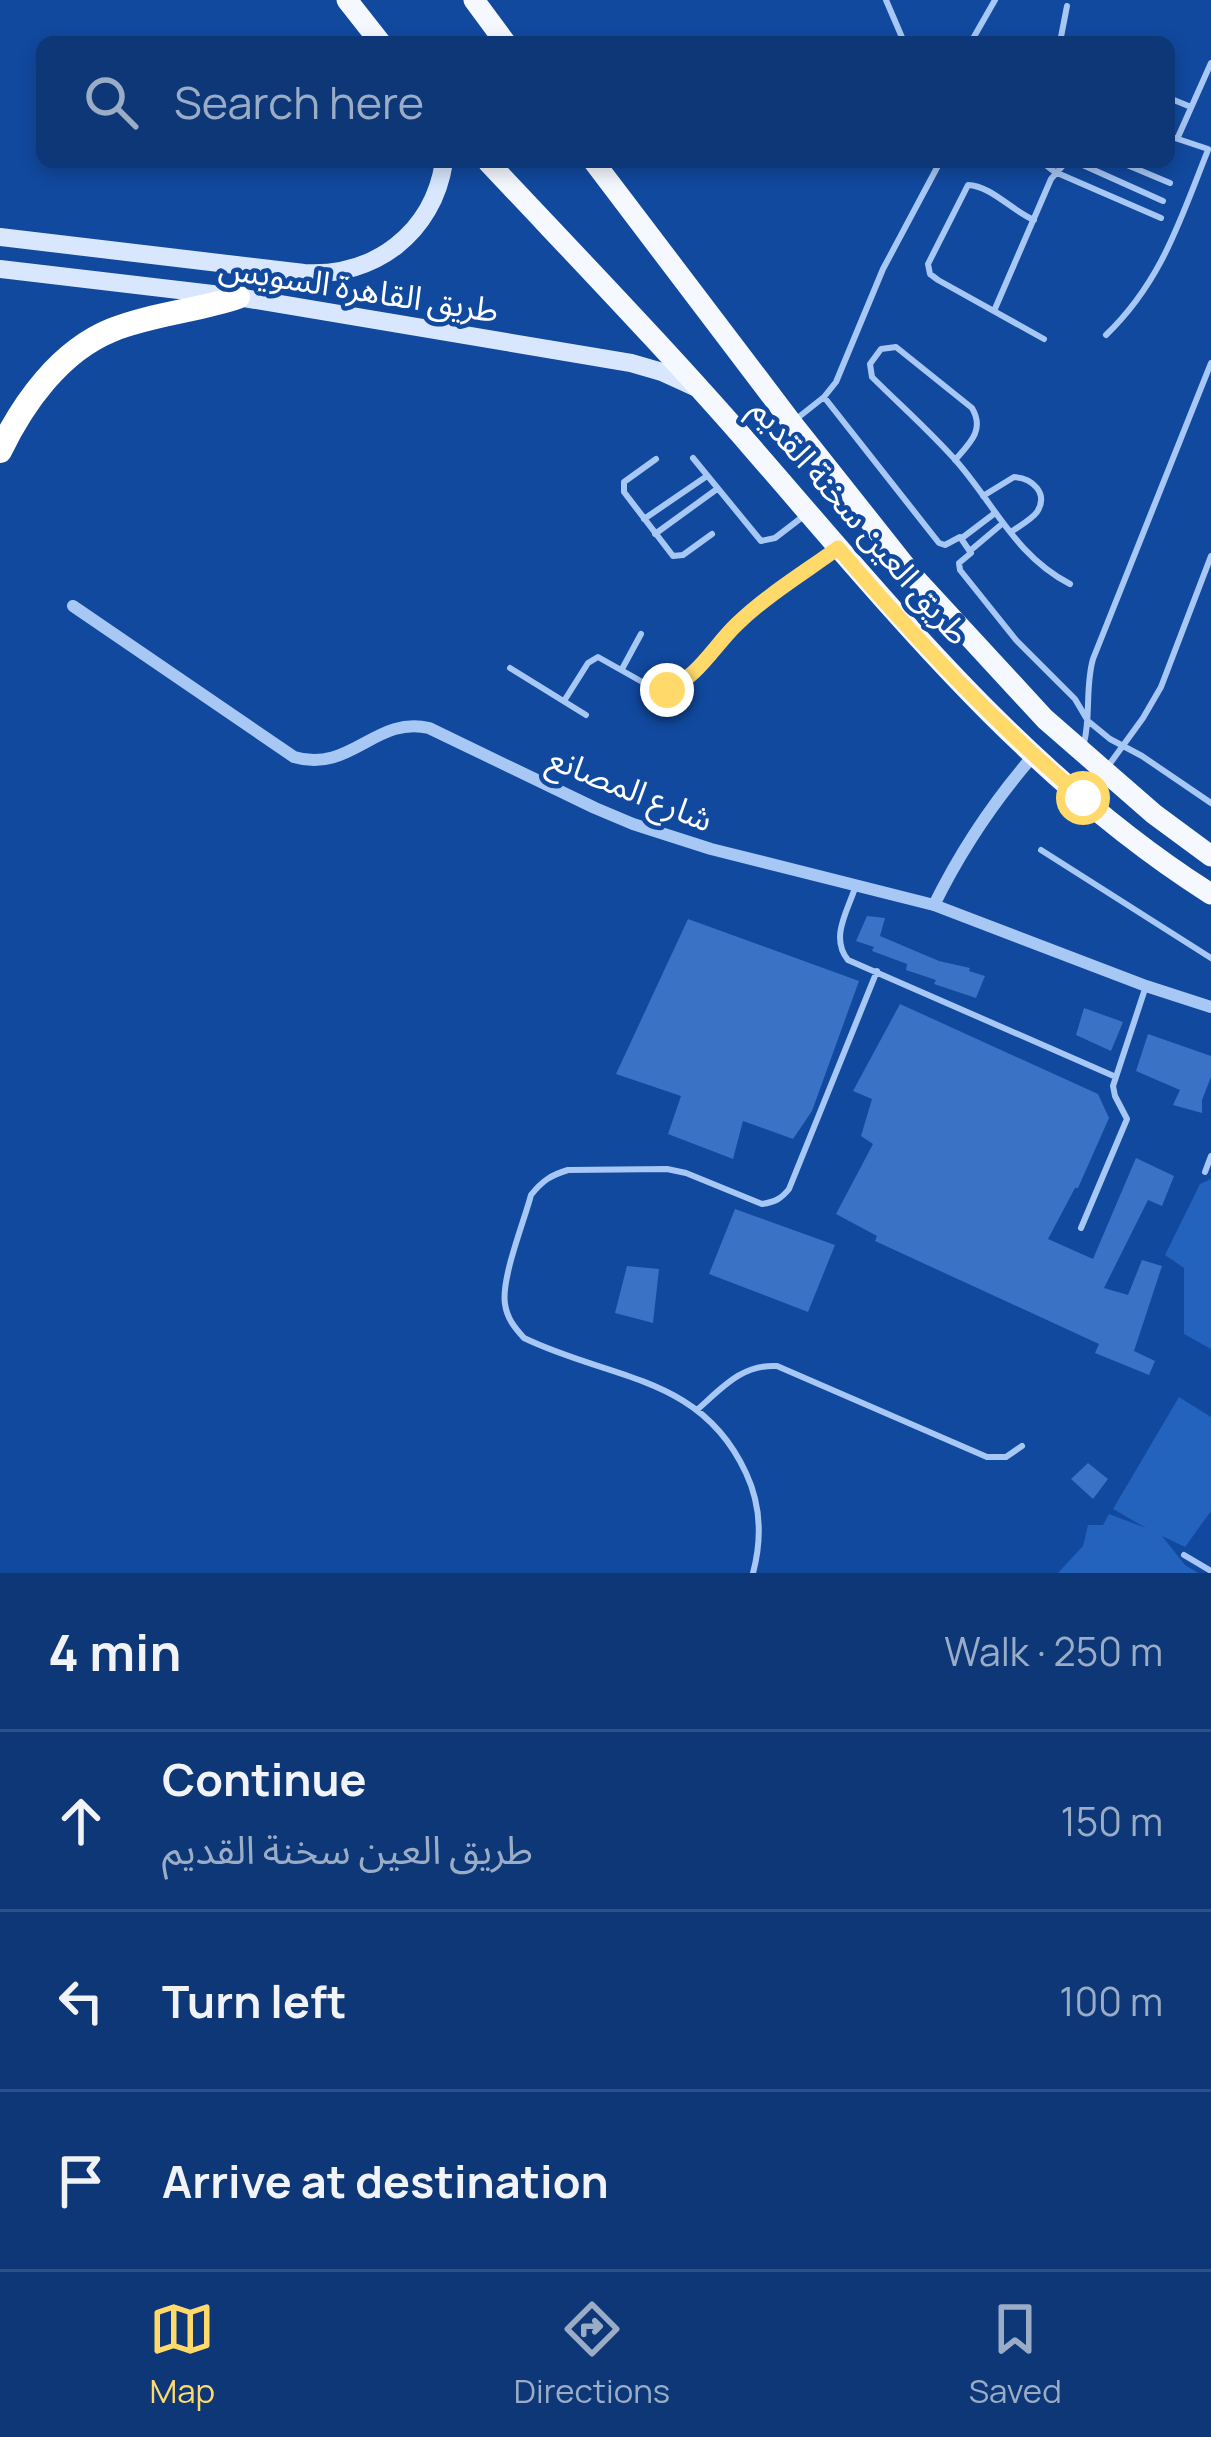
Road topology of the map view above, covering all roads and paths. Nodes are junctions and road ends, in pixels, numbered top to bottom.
1 (347, 0) edge
2 (474, 0) edge
3 (886, 0) edge
4 (995, 0) edge
5 (1067, 6) dead end
6 (375, 36) edge
7 (501, 36) edge
8 (901, 36) edge
9 (974, 36) edge
10 (1061, 36) edge
11 (1211, 65) edge
12 (1202, 84) junction
13 (1211, 88) edge
14 (1175, 100) edge
15 (1191, 107) junction
16 (1175, 134) edge
17 (1175, 136) edge
18 (1210, 150) edge
19 (442, 168) edge
20 (494, 168) edge
21 (599, 168) edge
22 (937, 168) edge
23 (1050, 168) edge
24 (1059, 168) edge
25 (1089, 168) edge
26 (1134, 168) edge
27 (1055, 172) junction
28 (1170, 183) dead end
29 (1163, 201) dead end
30 (1161, 218) dead end
31 (1034, 220) junction
32 (0, 237) edge
33 (0, 268) edge
34 (238, 297) junction
35 (994, 311) junction
36 (1106, 335) dead end
37 (1044, 339) dead end
38 (1211, 363) edge
39 (703, 391) junction
40 (824, 397) junction
41 (792, 423) junction
42 (0, 451) edge
43 (693, 458) dead end
44 (656, 459) dead end
45 (955, 460) junction
46 (706, 476) junction
47 (717, 489) junction
48 (983, 496) junction
49 (808, 512) junction
50 (995, 513) junction
51 (644, 519) junction
52 (1003, 523) junction
53 (1010, 532) junction
54 (655, 534) junction
55 (712, 534) dead end
56 (962, 538) junction
57 (838, 548) junction
58 (971, 550) junction
59 (1211, 556) edge
60 (1070, 584) dead end
61 (73, 606) dead end
62 (641, 634) dead end
63 (510, 668) dead end
64 (622, 669) junction
65 (563, 701) junction
66 (586, 715) dead end
67 (1088, 722) junction
68 (1124, 746) junction
69 (1081, 752) junction
70 (1034, 756) junction
71 (1104, 771) junction
72 (1211, 803) edge
73 (1042, 850) dead end
74 (1211, 856) edge
75 (856, 885) junction
76 (1211, 894) edge
77 (934, 905) junction
78 (1211, 958) edge
79 (877, 971) junction
80 (1146, 986) junction
81 (1211, 1007) edge
82 (1116, 1077) junction
83 (1211, 1156) edge
84 (1205, 1172) dead end
85 (1081, 1228) dead end
86 (698, 1409) junction
87 (1022, 1446) dead end
88 (1184, 1555) dead end
89 (1211, 1571) edge
90 (753, 1573) edge

1 - 6 main road
2 - 7 main road
3 - 8 lane
4 - 9 lane
5 - 10 lane
11 - 12 lane
12 - 13 lane
12 - 15 lane
14 - 15 lane
15 - 16 lane
17 - 18 lane
18 - 36 lane
19 - 32 main road, طريق القاهرة السويس
20 - 39 main road, طريق العين سخنة القديم
21 - 41 main road, طريق العين سخنة القديم
22 - 40 lane
23 - 27 lane
24 - 27 lane
25 - 29 lane
26 - 28 lane
27 - 30 lane
27 - 31 lane
31 - 35 lane
31 - 35 lane
33 - 34 main road, طريق القاهرة السويس
34 - 39 main road, طريق القاهرة السويس
34 - 42 highway
35 - 37 lane
38 - 67 lane
39 - 49 main road, طريق العين سخنة القديم
40 - 41 lane
40 - 56 lane
41 - 69 main road, طريق العين سخنة القديم
43 - 46 lane
44 - 51 lane
45 - 45 lane
45 - 48 lane
46 - 47 lane
46 - 51 lane
47 - 49 lane
47 - 54 lane
48 - 50 lane
48 - 53 lane
49 - 57 main road, طريق العين سخنة القديم
50 - 52 lane
50 - 56 lane
51 - 54 lane
52 - 53 lane
52 - 58 lane
53 - 60 lane
54 - 55 lane
56 - 58 lane
57 - 64 lane
57 - 70 main road, طريق العين سخنة القديم
58 - 67 lane
59 - 68 lane
61 - 75 street, شارع المصانع
62 - 64 lane
63 - 65 lane
64 - 65 lane
65 - 66 lane
67 - 68 lane
67 - 69 lane
68 - 71 lane
68 - 72 lane
69 - 71 main road, طريق العين سخنة القديم
70 - 76 main road, طريق العين سخنة القديم
70 - 77 street
71 - 74 main road, طريق العين سخنة القديم
73 - 78 lane
75 - 77 street, شارع المصانع
75 - 79 lane
77 - 80 street, شارع المصانع
79 - 82 lane
79 - 86 lane
80 - 81 street, شارع المصانع
80 - 82 lane
82 - 85 lane
83 - 84 lane
86 - 87 lane
86 - 90 lane
88 - 89 lane

